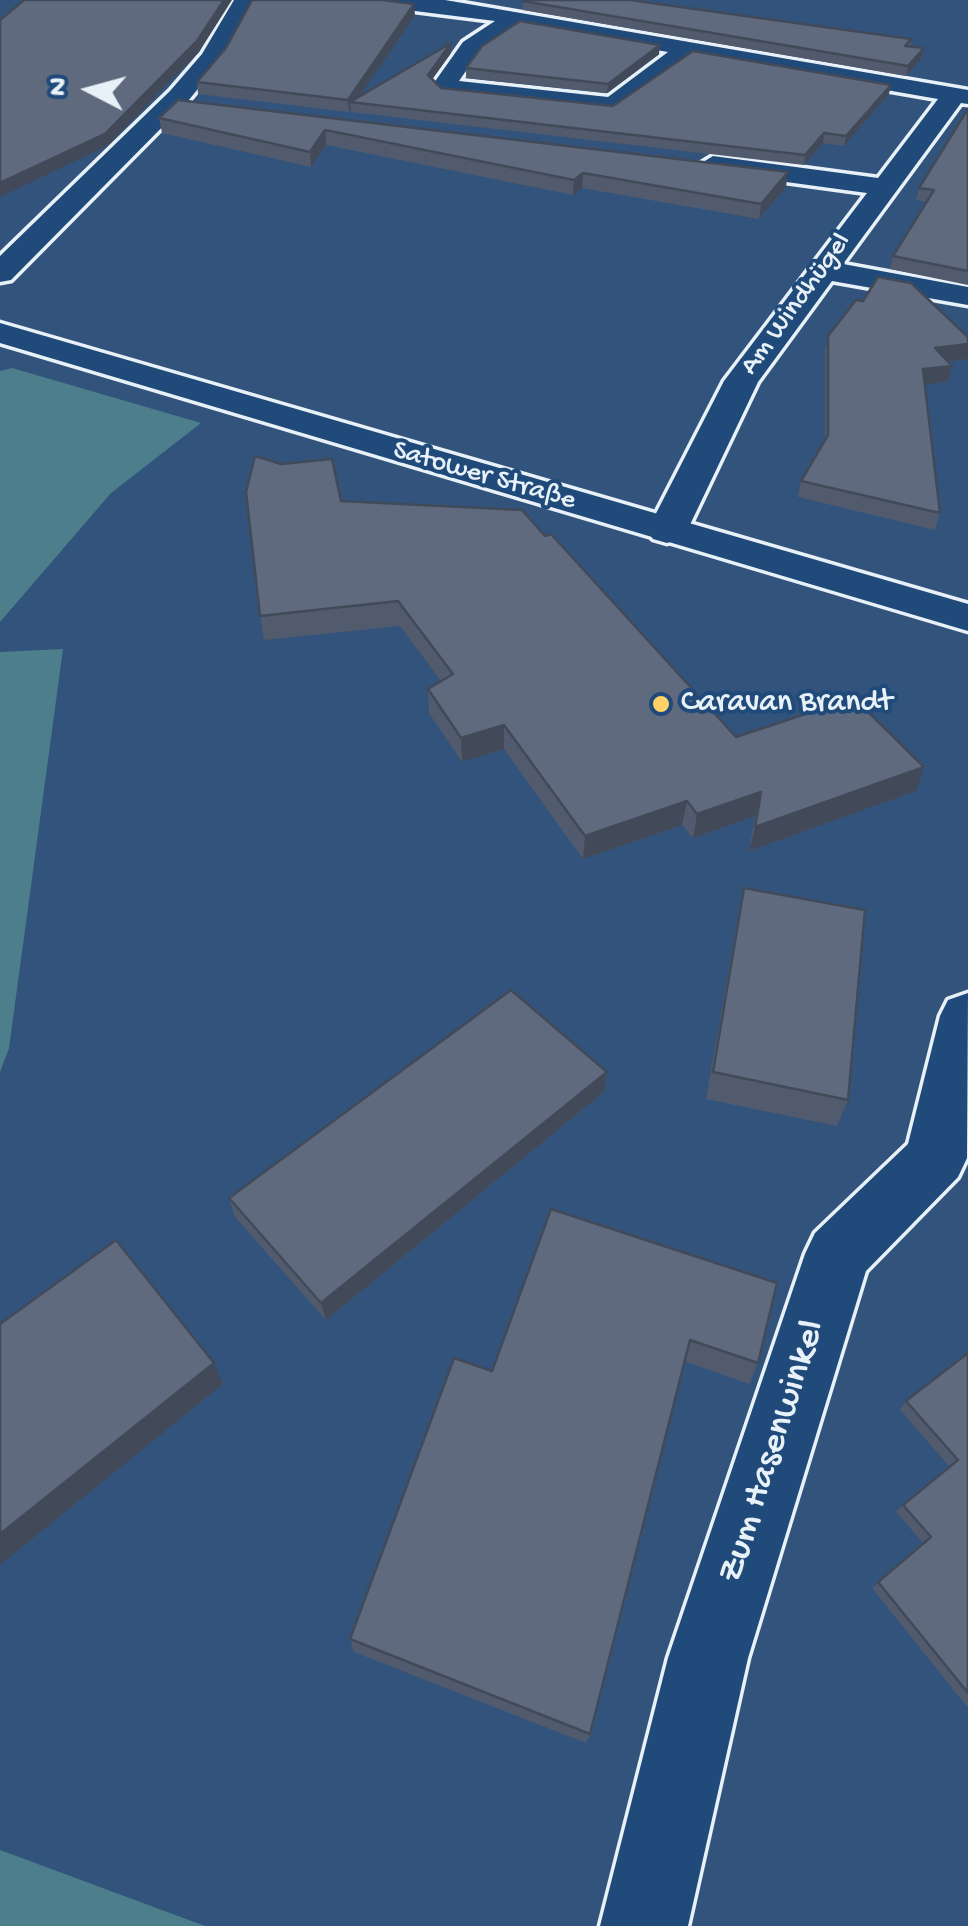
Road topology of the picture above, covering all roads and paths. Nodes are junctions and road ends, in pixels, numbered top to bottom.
1 (245, 0) edge
2 (375, 0) edge
3 (514, 20) junction
4 (682, 51) junction
5 (961, 96) edge
6 (174, 102) junction
7 (212, 106) edge
8 (694, 161) edge
9 (883, 187) junction
10 (824, 270) junction
11 (0, 273) edge
12 (968, 296) edge
13 (4, 337) edge
14 (667, 531) junction
15 (968, 618) edge
16 (968, 1016) edge
17 (952, 1164) edge
18 (644, 1926) edge

1 - 6 street
2 - 3 street
3 - 4 street
3 - 4 street
4 - 5 street
5 - 9 street, Am Windhügel
6 - 7 street
6 - 11 street
8 - 9 street
9 - 10 street, Am Windhügel
10 - 12 street
10 - 14 street, Am Windhügel
13 - 14 street, Satower Straße
14 - 15 street, Satower Straße
16 - 17 street, Zum Hasenwinkel
17 - 18 street, Zum Hasenwinkel

